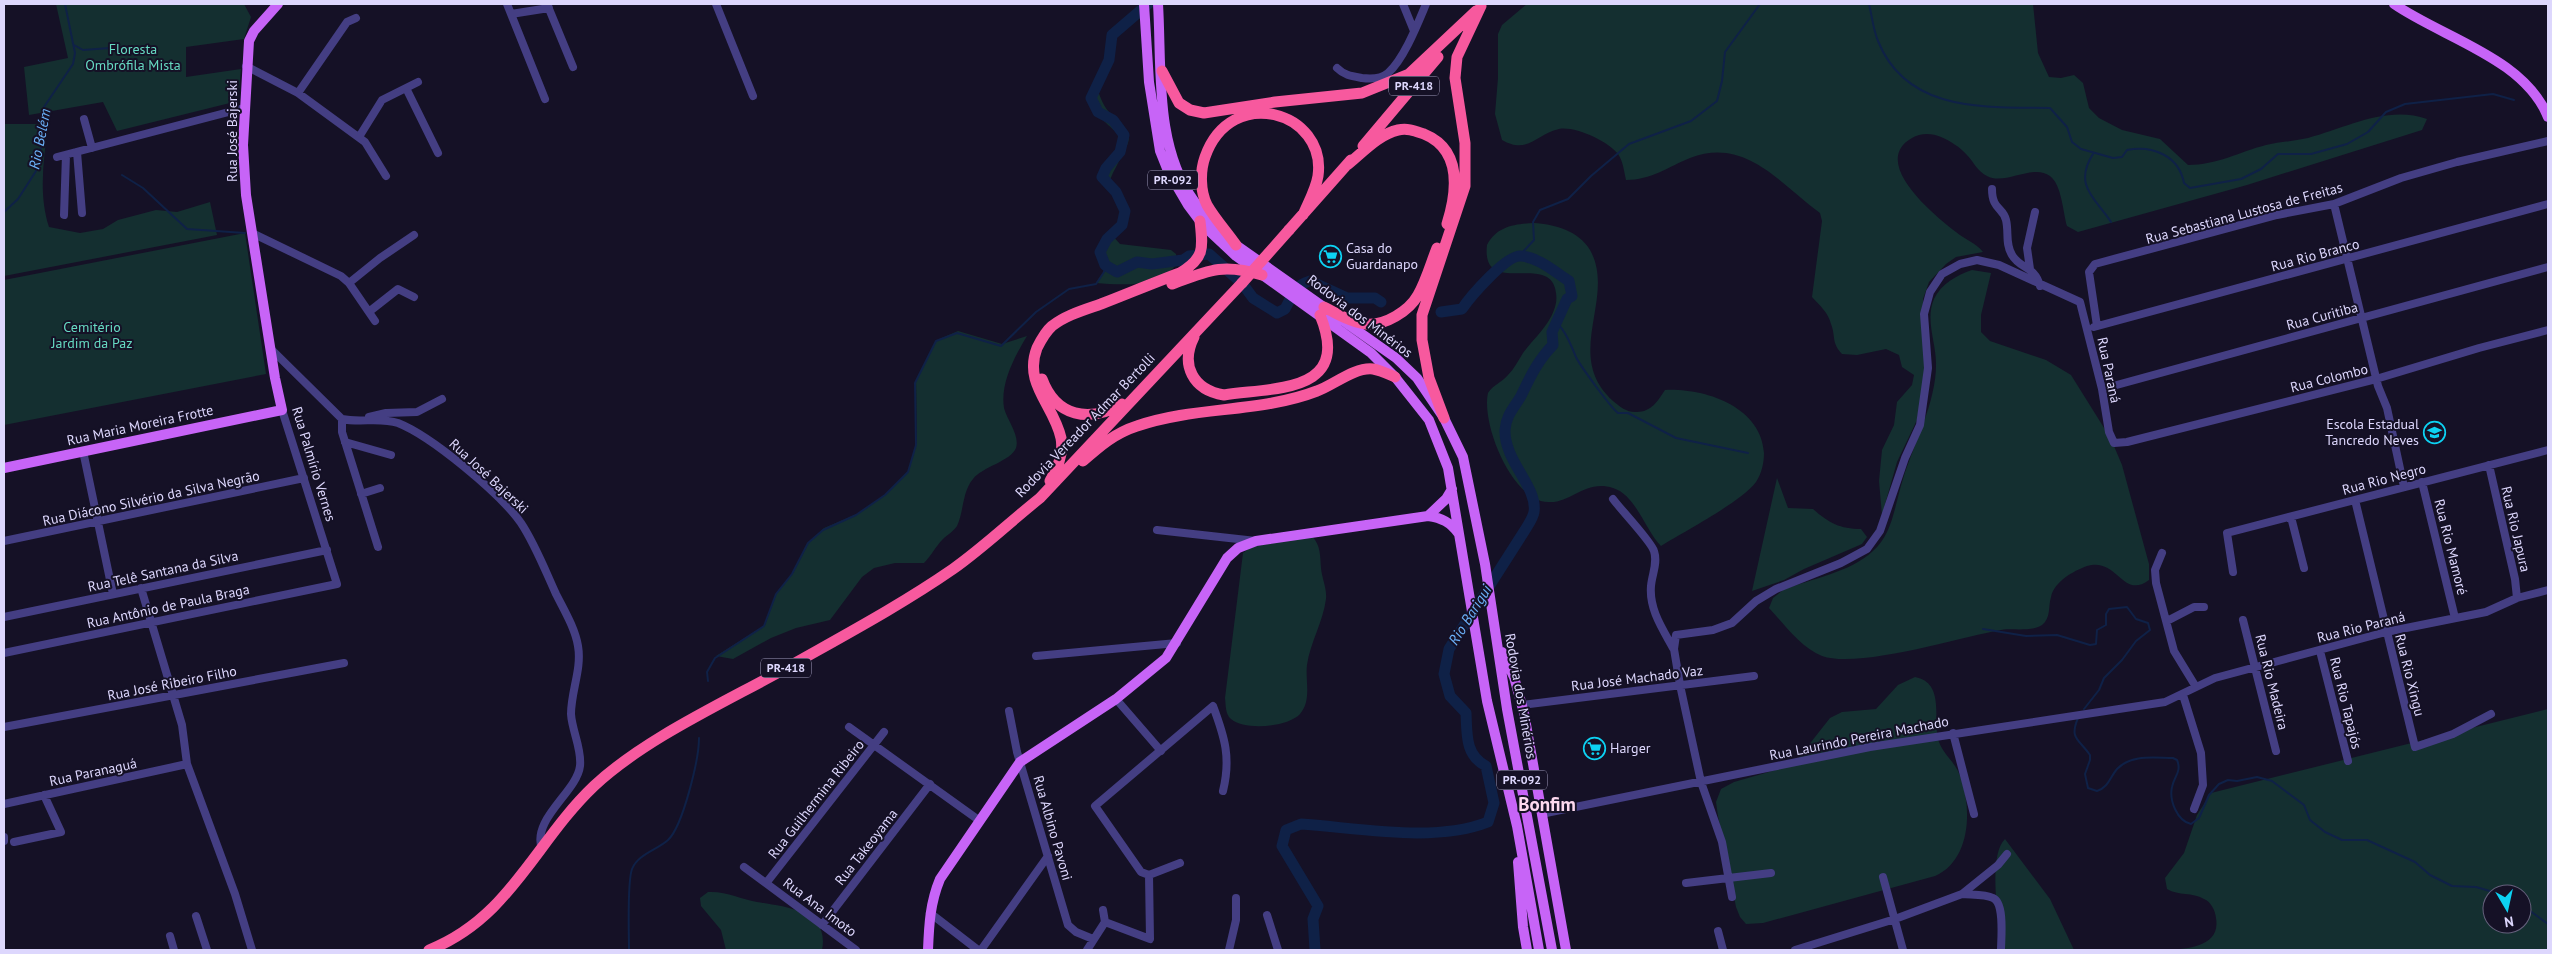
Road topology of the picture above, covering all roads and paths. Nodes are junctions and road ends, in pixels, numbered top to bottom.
1 (278, 4) edge
2 (507, 4) edge
3 (716, 4) edge
4 (1144, 4) edge
5 (1158, 4) edge
6 (1403, 4) edge
7 (1426, 4) edge
8 (2394, 4) edge
9 (1483, 5) edge
10 (548, 6) edge
11 (511, 14) junction
12 (356, 18) dead end
13 (1414, 31) junction
14 (246, 66) junction
15 (573, 67) dead end
16 (1336, 68) dead end
17 (1162, 71) junction
18 (418, 82) dead end
19 (406, 88) junction
20 (298, 94) junction
21 (752, 96) dead end
22 (545, 99) dead end
23 (244, 108) junction
24 (2548, 117) edge
25 (84, 119) dead end
26 (359, 137) junction
27 (2548, 141) edge
28 (92, 148) junction
29 (77, 152) junction
30 (438, 153) dead end
31 (66, 155) junction
32 (57, 157) dead end
33 (1347, 165) junction
34 (386, 176) dead end
35 (1992, 189) dead end
36 (2334, 204) junction
37 (2548, 204) edge
38 (2034, 212) dead end
39 (82, 213) dead end
40 (64, 215) dead end
41 (1303, 215) junction
42 (1200, 221) junction
43 (252, 233) junction
44 (414, 235) dead end
45 (1236, 245) junction
46 (2347, 259) junction
47 (2548, 267) edge
48 (2030, 268) junction
49 (1262, 275) junction
50 (349, 283) junction
51 (1288, 286) junction
52 (2040, 286) junction
53 (414, 297) dead end
54 (1319, 309) junction
55 (370, 310) junction
56 (2362, 318) junction
57 (375, 321) dead end
58 (2097, 326) junction
59 (1198, 329) junction
60 (2088, 329) junction
61 (2548, 330) edge
62 (272, 350) junction
63 (1395, 377) junction
64 (2376, 379) junction
65 (2102, 389) junction
66 (442, 399) dead end
67 (1130, 400) junction
68 (282, 410) junction
69 (1444, 418) junction
70 (342, 419) junction
71 (358, 421) junction
72 (345, 442) junction
73 (2114, 443) joint
74 (2548, 450) edge
75 (83, 452) junction
76 (391, 455) dead end
77 (2489, 465) junction
78 (4, 468) edge
79 (304, 478) junction
80 (2422, 482) junction
81 (2404, 487) junction
82 (380, 488) dead end
83 (1452, 489) junction
84 (361, 494) junction
85 (1040, 498) junction
86 (1613, 499) dead end
87 (2355, 500) junction
88 (1428, 516) junction
89 (2291, 517) junction
90 (98, 522) junction
91 (1157, 530) dead end
92 (1459, 534) junction
93 (1256, 540) junction
94 (4, 541) edge
95 (378, 548) dead end
96 (327, 550) junction
97 (2162, 554) dead end
98 (2304, 568) dead end
99 (2233, 572) dead end
100 (338, 584) joint
101 (141, 588) junction
102 (2548, 592) edge
103 (114, 594) junction
104 (2517, 598) junction
105 (2204, 607) dead end
106 (4, 617) edge
107 (2455, 618) junction
108 (2243, 620) dead end
109 (151, 622) junction
110 (2167, 622) junction
111 (2386, 632) junction
112 (1177, 643) junction
113 (1498, 643) junction
114 (1674, 649) junction
115 (2320, 651) junction
116 (4, 653) edge
117 (1036, 656) dead end
118 (344, 663) dead end
119 (2254, 667) junction
120 (1754, 676) dead end
121 (1680, 685) junction
122 (2196, 687) junction
123 (174, 695) junction
124 (2183, 695) junction
125 (1116, 699) junction
126 (1522, 705) junction
127 (1009, 711) dead end
128 (2491, 714) dead end
129 (4, 727) edge
130 (849, 727) dead end
131 (884, 732) dead end
132 (1953, 733) junction
133 (873, 746) junction
134 (1160, 751) junction
135 (2276, 751) dead end
136 (2348, 761) dead end
137 (1020, 762) junction
138 (187, 764) junction
139 (1701, 782) junction
140 (930, 784) junction
141 (1222, 791) dead end
142 (44, 795) junction
143 (4, 804) edge
144 (2194, 809) dead end
145 (1541, 814) junction
146 (1974, 814) dead end
147 (980, 821) junction
148 (1517, 826) junction
149 (14, 842) dead end
150 (542, 849) junction
151 (2007, 854) dead end
152 (1048, 856) junction
153 (1180, 863) dead end
154 (744, 867) dead end
155 (1771, 873) dead end
156 (1149, 875) junction
157 (1882, 877) dead end
158 (1729, 880) junction
159 (767, 882) junction
160 (1686, 883) dead end
161 (1962, 894) junction
162 (1732, 897) dead end
163 (1236, 898) dead end
164 (1103, 910) dead end
165 (930, 913) junction
166 (1267, 915) dead end
167 (196, 916) dead end
168 (1895, 919) junction
169 (1105, 922) junction
170 (822, 925) junction
171 (1718, 931) dead end
172 (170, 936) dead end
173 (1093, 939) junction
174 (1813, 948) edge
175 (174, 950) edge
176 (207, 950) edge
177 (252, 950) edge
178 (429, 950) edge
179 (856, 950) edge
180 (928, 950) edge
181 (979, 950) edge
182 (1087, 950) edge
183 (1229, 950) edge
184 (1278, 950) edge
185 (1527, 950) edge
186 (1539, 950) edge
187 (1552, 950) edge
188 (1566, 950) edge
189 (1723, 950) edge
190 (1795, 950) edge
191 (1903, 950) edge
192 (2001, 950) edge

1 - 14 main road, Rua José Bajerski
2 - 11 street
3 - 21 street
4 - 42 main road, Rodovia dos Minérios / PR-092
5 - 17 main road, Rodovia dos Minérios / PR-092
6 - 13 street
7 - 13 street
8 - 24 main road
9 - 17 highway
9 - 33 highway, Rodovia Vereador Admar Bertolli / PR-418
9 - 69 highway
10 - 11 street
10 - 15 street
11 - 22 street
12 - 20 street
13 - 16 street
14 - 20 street
14 - 23 main road, Rua José Bajerski
17 - 45 main road, Rodovia dos Minérios / PR-092
18 - 19 street
19 - 26 street
19 - 30 street
20 - 26 street
23 - 28 street
23 - 43 main road, Rua José Bajerski
25 - 28 street
26 - 34 street
27 - 36 street, Rua Sebastiana Lustosa de Freitas
28 - 29 street
29 - 31 street
29 - 39 street
31 - 32 street
31 - 40 street
33 - 41 highway, Rodovia Vereador Admar Bertolli / PR-418
33 - 54 highway
35 - 48 street
36 - 46 street
36 - 58 street, Rua Sebastiana Lustosa de Freitas
37 - 46 street, Rua Rio Branco
38 - 48 street
41 - 45 highway
41 - 59 highway, Rodovia Vereador Admar Bertolli / PR-418, bridge
42 - 49 main road, Rodovia dos Minérios / PR-092
42 - 85 highway
43 - 50 street
43 - 62 main road, Rua José Bajerski
44 - 50 street
45 - 51 main road, Rodovia dos Minérios / PR-092
46 - 56 street
46 - 58 street, Rua Rio Branco
47 - 56 street, Rua Curitiba
48 - 52 street
49 - 51 main road, Rodovia dos Minérios / PR-092
49 - 67 highway
50 - 55 street
51 - 54 main road, Rodovia dos Minérios / PR-092
52 - 60 street, Rua Paraná
52 - 114 street
53 - 55 street
54 - 59 highway
54 - 63 main road, Rodovia dos Minérios / PR-092
54 - 69 main road, Rodovia dos Minérios / PR-092
55 - 57 street
56 - 64 street
56 - 65 street, Rua Curitiba
58 - 60 street, Rua Rio Branco
59 - 67 highway, Rodovia Vereador Admar Bertolli / PR-418
60 - 65 street, Rua Paraná
61 - 64 street, Rua Colombo
62 - 68 main road, Rua Palmírio Vernes
62 - 70 street
63 - 83 main road, Rodovia dos Minérios / PR-092
63 - 85 highway
64 - 73 street, Rua Colombo
64 - 81 street
65 - 73 street, Rua Paraná
66 - 71 street
67 - 85 highway, Rodovia Vereador Admar Bertolli / PR-418
68 - 75 main road, Rua Maria Moreira Frotte
68 - 79 street, Rua Palmírio Vernes
69 - 113 main road, Rodovia dos Minérios / PR-092
70 - 71 street, Rua José Bajerski
70 - 72 street
71 - 150 street, Rua José Bajerski
72 - 76 street
72 - 84 street
74 - 77 street, Rua Rio Negro
75 - 78 main road, Rua Maria Moreira Frotte
75 - 90 street
77 - 80 street, Rua Rio Negro
77 - 104 street, Rua Rio Japura
79 - 90 street, Rua Diácono Silvério da Silva Negrão
79 - 96 street, Rua Palmírio Vernes
80 - 81 street, Rua Rio Negro
80 - 107 street, Rua Rio Mamoré
81 - 87 street, Rua Rio Negro
82 - 84 street
83 - 88 main road
83 - 92 main road, Rodovia dos Minérios / PR-092
84 - 95 street
85 - 150 highway, Rodovia Vereador Admar Bertolli / PR-418
86 - 114 street
87 - 89 street, Rua Rio Negro
87 - 111 street, Rua Rio Xingu
88 - 92 main road
88 - 93 main road
89 - 98 street
89 - 99 street, Rua Rio Negro
90 - 94 street, Rua Diácono Silvério da Silva Negrão
90 - 103 street
91 - 93 street
92 - 148 main road, Rodovia dos Minérios / PR-092
93 - 112 main road
96 - 100 street, Rua Palmírio Vernes
96 - 101 street, Rua Telê Santana da Silva
97 - 110 street
100 - 109 street, Rua Antônio de Paula Braga
101 - 103 street, Rua Telê Santana da Silva
101 - 109 street
102 - 104 street, Rua Rio Paraná
103 - 106 street, Rua Telê Santana da Silva
104 - 107 street, Rua Rio Paraná
105 - 110 street
107 - 111 street, Rua Rio Paraná
108 - 119 street, Rua Rio Madeira
109 - 116 street, Rua Antônio de Paula Braga
109 - 123 street
110 - 122 street
111 - 115 street, Rua Rio Paraná
111 - 128 street, Rua Rio Xingu
112 - 117 street
112 - 125 main road
113 - 126 main road
113 - 187 main road, Rodovia dos Minérios / PR-092
114 - 121 street
115 - 119 street, Rua Rio Paraná
115 - 136 street, Rua Rio Tapajós
118 - 123 street, Rua José Ribeiro Filho
119 - 122 street, Rua Rio Paraná
119 - 135 street, Rua Rio Madeira
120 - 121 street, Rua José Machado Vaz
121 - 126 street, Rua José Machado Vaz
121 - 139 street
122 - 124 street, Rua Rio Paraná
123 - 129 street, Rua José Ribeiro Filho
123 - 138 street
124 - 132 street, Rua Laurindo Pereira Machado
124 - 144 street
125 - 134 street
125 - 137 main road
126 - 145 main road
127 - 137 street, Rua Albino Pavoni
130 - 133 street
131 - 133 street, Rua Guilhermina Ribeiro
132 - 139 street, Rua Laurindo Pereira Machado
132 - 146 street
133 - 140 street
133 - 159 street, Rua Guilhermina Ribeiro
134 - 141 street
134 - 156 street
137 - 147 main road
137 - 152 street, Rua Albino Pavoni
138 - 142 street, Rua Paranaguá
138 - 177 street
139 - 145 street, Rua Laurindo Pereira Machado
139 - 158 street
140 - 147 street
140 - 170 street, Rua Takeoyama
142 - 143 street, Rua Paranaguá
142 - 149 street
145 - 188 main road
147 - 165 main road
148 - 185 main road
148 - 186 main road, Rodovia dos Minérios / PR-092
150 - 178 highway, Rodovia Vereador Admar Bertolli / PR-418
151 - 161 street
152 - 173 street, Rua Albino Pavoni
152 - 181 street
153 - 156 street
154 - 159 street, Rua Ana Imoto
155 - 158 street
156 - 169 street
157 - 168 street
158 - 160 street
158 - 162 street
159 - 170 street, Rua Ana Imoto
161 - 168 street
161 - 192 street
163 - 183 street
164 - 169 street
165 - 180 main road
165 - 181 street
166 - 184 street
167 - 176 street
168 - 174 street
168 - 191 street
169 - 173 street
170 - 179 street, Rua Ana Imoto
171 - 189 street
172 - 175 street
173 - 182 street
174 - 190 street

